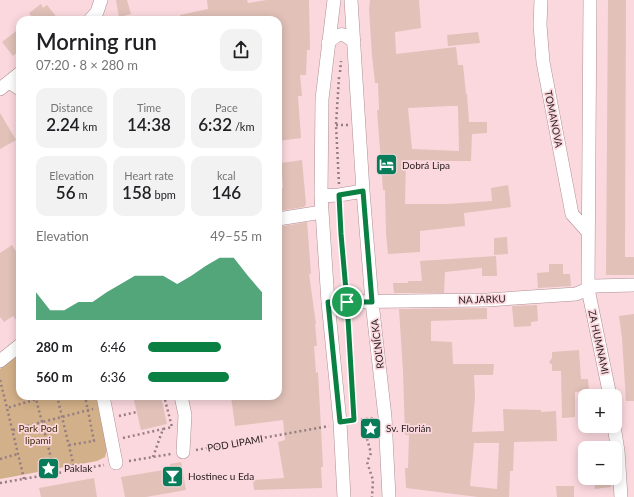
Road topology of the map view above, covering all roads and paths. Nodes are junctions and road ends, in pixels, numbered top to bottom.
1 (101, 0) edge
2 (334, 0) edge
3 (351, 0) edge
4 (542, 0) edge
5 (590, 0) edge
6 (94, 16) edge
7 (354, 42) junction
8 (328, 43) junction
9 (342, 55) dead end
10 (363, 191) junction
11 (339, 195) junction
12 (321, 196) junction
13 (322, 212) junction
14 (282, 219) edge
15 (588, 232) junction
16 (634, 284) edge
17 (588, 289) junction
18 (328, 302) junction
19 (347, 302) junction
20 (372, 302) junction
21 (16, 349) edge
22 (0, 361) edge
23 (0, 380) edge
24 (609, 389) edge
25 (33, 400) edge
26 (36, 400) edge
27 (58, 400) edge
28 (87, 400) edge
29 (165, 400) edge
30 (182, 400) edge
31 (105, 401) edge
32 (7, 408) junction
33 (88, 411) junction
34 (137, 412) dead end
35 (62, 416) junction
36 (117, 416) dead end
37 (364, 419) dead end
38 (354, 420) junction
39 (42, 422) junction
40 (340, 422) junction
41 (354, 427) dead end
42 (163, 429) junction
43 (12, 430) junction
44 (120, 431) dead end
45 (615, 433) edge
46 (69, 446) junction
47 (183, 452) junction
48 (18, 454) junction
49 (153, 457) junction
50 (0, 458) edge
51 (116, 463) junction
52 (75, 471) junction
53 (55, 474) junction
54 (24, 479) junction
55 (0, 483) edge
56 (344, 497) edge
57 (372, 497) edge
58 (390, 497) edge
59 (621, 497) edge

1 - 6 street
2 - 8 street
3 - 7 street, ROĽNÍCKA
4 - 15 street, TOMANOVA
5 - 15 street
7 - 8 street
7 - 10 street, ROĽNÍCKA
8 - 12 street
9 - 11 path
10 - 11 street
10 - 20 street, ROĽNÍCKA
11 - 12 street
11 - 19 path
12 - 13 street
13 - 14 street
13 - 18 street
15 - 17 street
16 - 17 street, NA JARKU
17 - 20 street, NA JARKU
17 - 24 street, ZA HUMNAMI
18 - 19 street, NA JARKU
18 - 40 street
19 - 20 street, NA JARKU
19 - 38 path
20 - 58 street, ROĽNÍCKA
21 - 22 street
23 - 32 path
25 - 32 path
26 - 39 path
27 - 35 path
28 - 33 path
29 - 42 path
30 - 47 street
31 - 33 path
31 - 51 street
32 - 43 path
33 - 35 path
33 - 46 path
34 - 36 path
35 - 39 path
35 - 46 path
37 - 57 path
38 - 40 path, POD LIPAMI
38 - 41 path
39 - 43 path
39 - 53 path
40 - 47 path, POD LIPAMI
40 - 56 street
42 - 44 path
42 - 49 path
43 - 48 path
45 - 59 street
46 - 52 path
47 - 49 path, POD LIPAMI
48 - 50 path
48 - 54 path
49 - 51 path, POD LIPAMI
51 - 52 path, POD LIPAMI
52 - 53 path, POD LIPAMI
53 - 54 path, POD LIPAMI
54 - 55 path, POD LIPAMI

